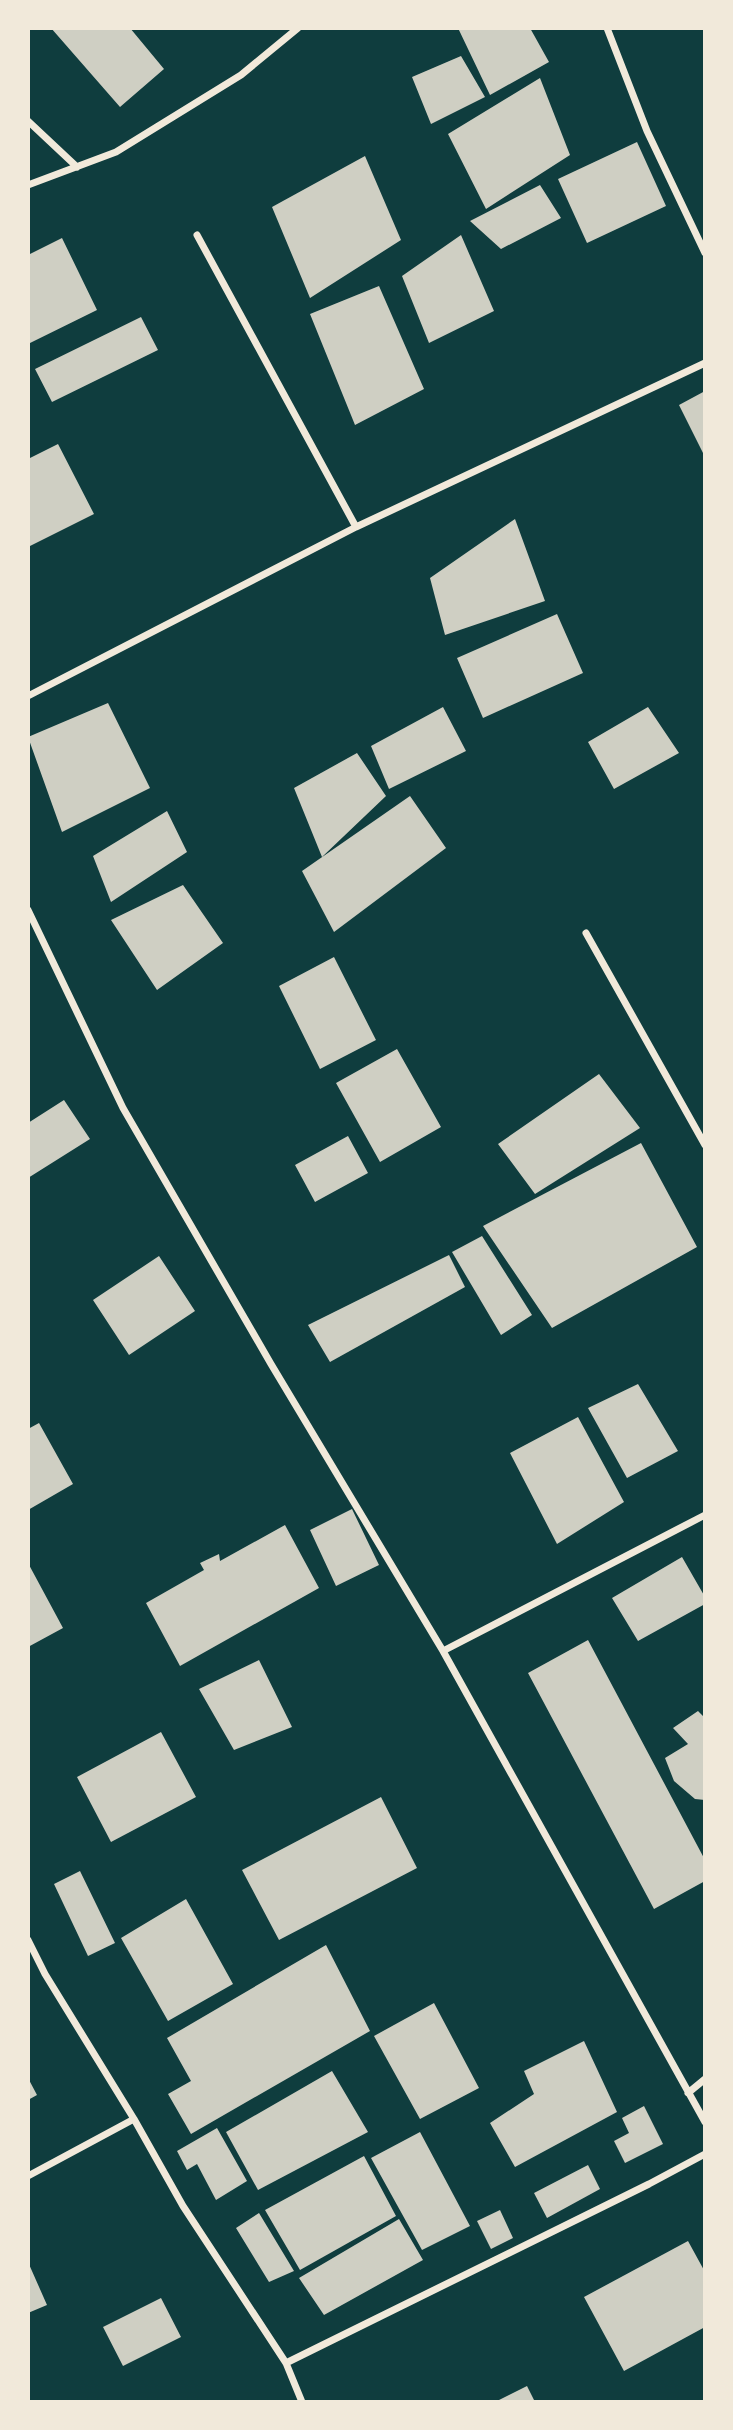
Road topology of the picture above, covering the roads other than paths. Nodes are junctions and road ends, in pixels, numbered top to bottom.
1 (298, 28) edge
2 (607, 28) edge
3 (28, 121) edge
4 (77, 167) junction
5 (28, 185) edge
6 (197, 235) dead end
7 (705, 253) edge
8 (705, 363) edge
9 (356, 527) junction
10 (28, 696) edge
11 (28, 909) edge
12 (586, 933) dead end
13 (705, 1145) edge
14 (705, 1514) edge
15 (443, 1651) junction
16 (28, 1940) edge
17 (705, 2080) edge
18 (688, 2093) junction
19 (134, 2119) junction
20 (705, 2122) edge
21 (705, 2154) edge
22 (28, 2176) edge
23 (286, 2363) junction
24 (302, 2402) edge

1 - 4 street
2 - 7 street
3 - 4 street
4 - 5 street
6 - 9 street
8 - 9 street
9 - 10 street
11 - 15 street
12 - 13 street
14 - 15 street
15 - 18 street
16 - 19 street
17 - 18 street
18 - 20 street
19 - 22 street
19 - 23 street
21 - 23 street
23 - 24 street

